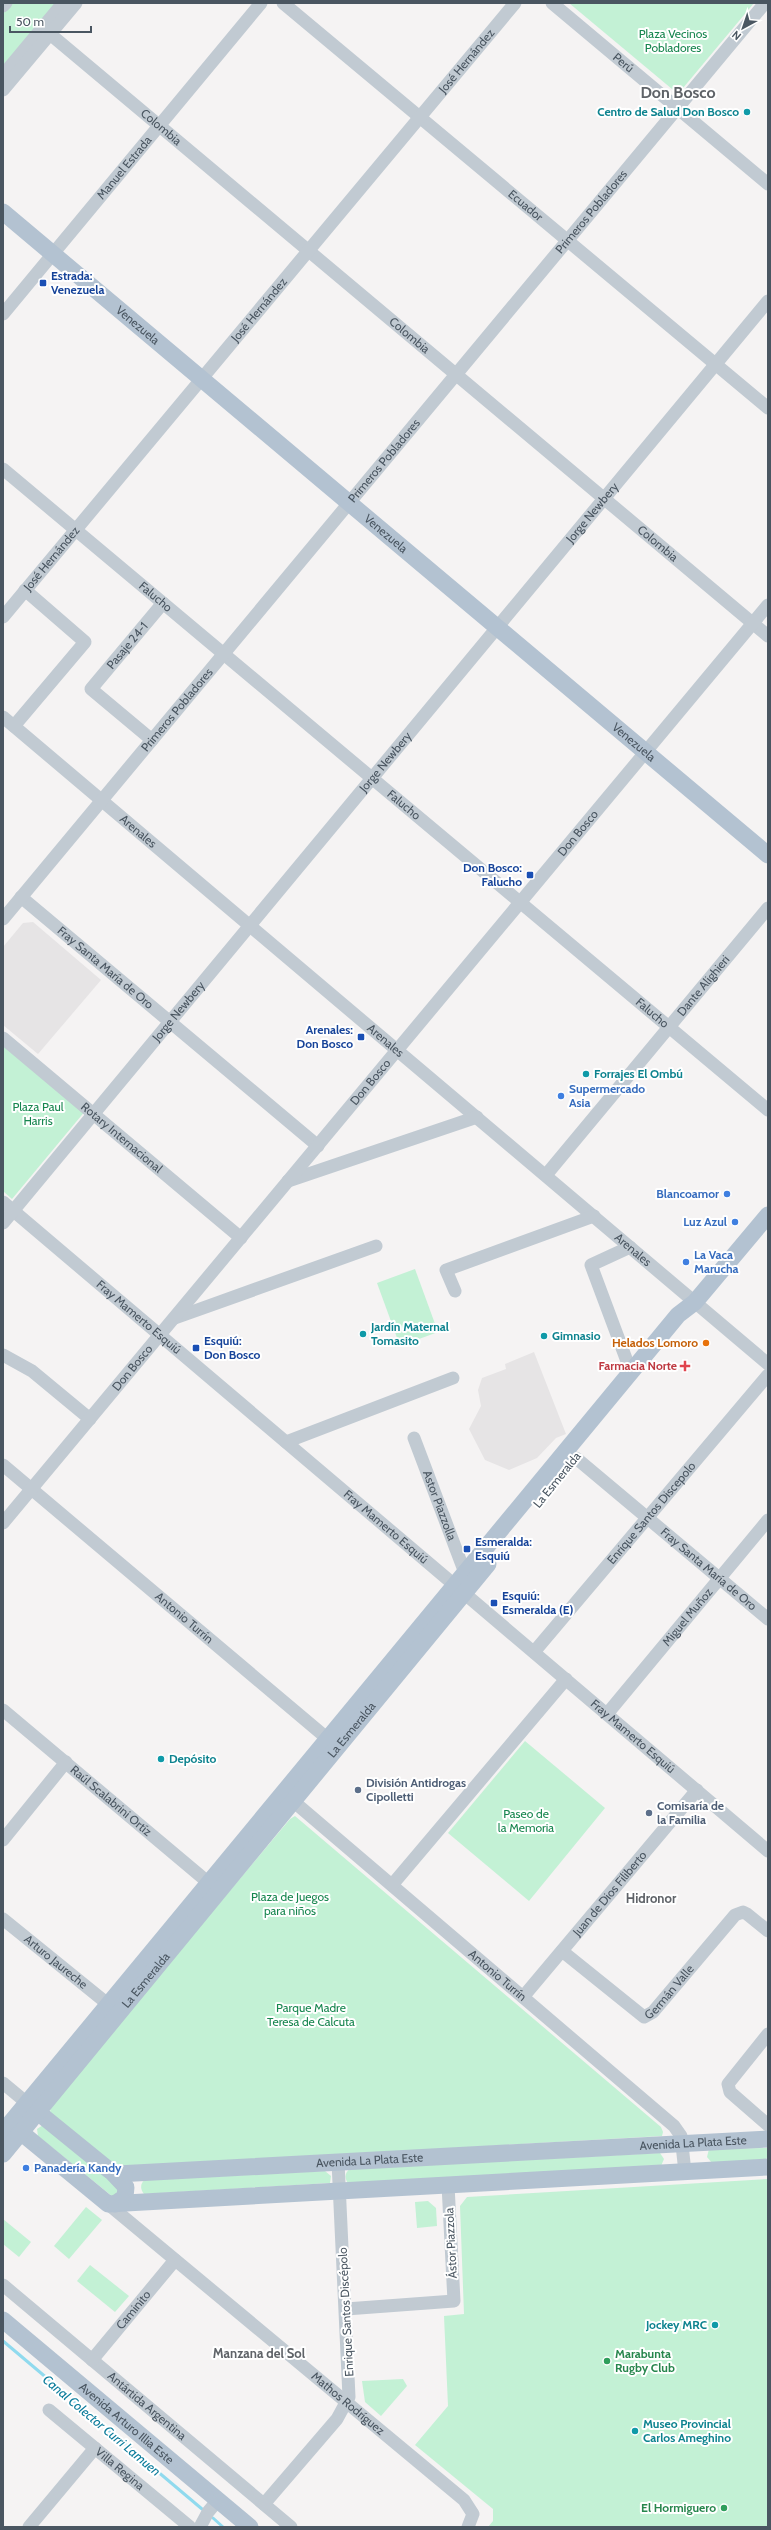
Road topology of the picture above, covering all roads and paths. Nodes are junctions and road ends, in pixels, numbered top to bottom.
1 (6, 3) edge
2 (63, 3) edge
3 (76, 3) edge
4 (261, 3) edge
5 (283, 3) edge
6 (515, 3) edge
7 (552, 3) edge
8 (765, 3) edge
9 (3, 6) edge
10 (50, 34) junction
11 (3, 75) edge
12 (3, 90) edge
13 (677, 108) junction
14 (420, 117) junction
15 (159, 126) junction
16 (768, 184) edge
17 (3, 212) edge
18 (567, 240) junction
19 (308, 251) junction
20 (53, 254) junction
21 (768, 301) edge
22 (3, 314) edge
23 (715, 364) junction
24 (456, 375) junction
25 (201, 379) junction
26 (768, 408) edge
27 (3, 469) edge
28 (604, 498) junction
29 (349, 503) junction
30 (75, 530) junction
31 (25, 590) junction
32 (162, 603) junction
33 (768, 604) edge
34 (3, 617) edge
35 (752, 623) junction
36 (496, 627) junction
37 (768, 636) edge
38 (224, 654) junction
39 (6, 721) edge
40 (152, 740) junction
41 (646, 752) junction
42 (372, 778) junction
43 (102, 800) junction
44 (768, 855) edge
45 (21, 898) junction
46 (520, 903) junction
47 (768, 908) edge
48 (3, 919) edge
49 (250, 925) junction
50 (170, 1022) junction
51 (669, 1027) junction
52 (3, 1038) edge
53 (398, 1050) junction
54 (768, 1110) edge
55 (94, 1114) junction
56 (477, 1117) junction
57 (318, 1146) junction
58 (546, 1175) junction
59 (288, 1182) junction
60 (3, 1202) edge
61 (13, 1211) junction
62 (768, 1215) edge
63 (594, 1216) junction
64 (3, 1223) edge
65 (241, 1238) junction
66 (376, 1246) dead end
67 (630, 1247) junction
68 (455, 1291) dead end
69 (696, 1302) junction
70 (173, 1319) junction
71 (160, 1335) junction
72 (3, 1355) edge
73 (768, 1364) edge
74 (631, 1372) junction
75 (768, 1375) edge
76 (453, 1378) dead end
77 (90, 1419) junction
78 (414, 1438) dead end
79 (286, 1442) junction
80 (576, 1458) junction
81 (3, 1465) edge
82 (30, 1490) junction
83 (647, 1518) junction
84 (768, 1520) edge
85 (3, 1523) edge
86 (719, 1578) junction
87 (462, 1584) junction
88 (768, 1619) edge
89 (534, 1652) junction
90 (566, 1679) junction
91 (3, 1710) edge
92 (607, 1714) junction
93 (333, 1743) junction
94 (66, 1762) junction
95 (696, 1790) junction
96 (288, 1797) junction
97 (3, 1840) edge
98 (768, 1851) edge
99 (392, 1885) junction
100 (214, 1887) junction
101 (3, 1919) edge
102 (768, 1931) edge
103 (562, 1951) junction
104 (523, 1997) junction
105 (109, 2005) junction
106 (768, 2034) edge
107 (3, 2083) edge
108 (33, 2107) junction
109 (768, 2125) edge
110 (9, 2127) edge
111 (768, 2139) edge
112 (683, 2143) junction
113 (3, 2154) edge
114 (338, 2162) junction
115 (768, 2167) edge
116 (109, 2170) junction
117 (685, 2172) junction
118 (448, 2185) junction
119 (339, 2191) junction
120 (112, 2204) junction
121 (175, 2260) junction
122 (3, 2285) edge
123 (346, 2309) junction
124 (3, 2320) edge
125 (92, 2360) junction
126 (347, 2404) junction
127 (49, 2410) dead end
128 (95, 2448) junction
129 (218, 2500) junction
130 (264, 2504) junction
131 (29, 2527) edge
132 (190, 2527) edge
133 (200, 2527) edge
134 (250, 2527) edge
135 (292, 2527) edge
136 (468, 2527) edge

1 - 9 street
2 - 11 street
3 - 10 street
4 - 15 street, Manuel Estrada
5 - 14 street, Ecuador
6 - 14 street, José Hernández
7 - 13 street, Perú
8 - 13 street, Primeros Pobladores
10 - 12 street
10 - 15 street, Colombia
13 - 16 street, Perú
13 - 18 street, Primeros Pobladores
14 - 18 street, Ecuador
14 - 19 street, José Hernández
15 - 19 street, Colombia
15 - 20 street, Manuel Estrada
17 - 20 main road, Venezuela
18 - 23 street, Ecuador
18 - 24 street, Primeros Pobladores
19 - 24 street, Colombia
19 - 25 street, José Hernández
20 - 22 street, Manuel Estrada
20 - 25 main road, Venezuela
21 - 23 street, Jorge Newbery
23 - 26 street, Ecuador
23 - 28 street, Jorge Newbery
24 - 28 street, Colombia
24 - 29 street, Primeros Pobladores
25 - 29 main road, Venezuela
25 - 30 street, José Hernández
27 - 30 street, Falucho
28 - 35 street, Colombia
28 - 36 street, Jorge Newbery
29 - 36 main road, Venezuela
29 - 38 street, Primeros Pobladores
30 - 31 street, José Hernández
30 - 32 street, Falucho
31 - 34 street, José Hernández
31 - 39 street
32 - 38 street, Falucho
32 - 40 street, Pasaje 24-1
33 - 35 street, Don Bosco
35 - 37 street, Colombia
35 - 41 street, Don Bosco
36 - 41 main road, Venezuela
36 - 42 street, Jorge Newbery
38 - 40 street, Primeros Pobladores
38 - 42 street, Falucho
39 - 43 street, Arenales
40 - 43 street, Primeros Pobladores
41 - 44 main road, Venezuela
41 - 46 street, Don Bosco
42 - 46 street, Falucho
42 - 49 street, Jorge Newbery
43 - 45 street, Primeros Pobladores
43 - 49 street, Arenales
45 - 48 street, Primeros Pobladores
45 - 50 street, Fray Santa María de Oro
46 - 51 street, Falucho
46 - 53 street, Don Bosco
47 - 51 street, Dante Alighieri
49 - 50 street, Jorge Newbery
49 - 53 street, Arenales
50 - 55 street, Jorge Newbery
50 - 57 street, Fray Santa María de Oro
51 - 54 street, Falucho
51 - 58 street, Dante Alighieri
52 - 55 street, Rotary Internacional
53 - 56 street, Arenales
53 - 57 street, Don Bosco
55 - 61 street, Jorge Newbery
55 - 65 street, Rotary Internacional
56 - 58 street, Arenales
56 - 59 street
57 - 59 street, Don Bosco
58 - 63 street, Arenales
59 - 65 street, Don Bosco
60 - 61 street, Fray Mamerto Esquiú
61 - 64 street, Jorge Newbery
61 - 71 street, Fray Mamerto Esquiú
62 - 69 main road, La Esmeralda
63 - 67 street, Arenales
63 - 68 street
65 - 70 street, Don Bosco
66 - 70 street
67 - 69 street, Arenales
67 - 74 street
69 - 73 street, Arenales
69 - 74 main road, La Esmeralda
69 - 80 main road, La Esmeralda
70 - 71 street, Don Bosco
71 - 77 street, Don Bosco
71 - 79 street, Fray Mamerto Esquiú
72 - 77 street
74 - 87 main road, La Esmeralda
75 - 83 street, Enrique Santos Discepolo
76 - 79 street
77 - 82 street, Don Bosco
78 - 87 street, Astor Piazzolla
79 - 87 street, Fray Mamerto Esquiú
80 - 83 street, Fray Santa María de Oro
80 - 87 main road, La Esmeralda
81 - 82 street, Antonio Turrín
82 - 85 street, Don Bosco
82 - 93 street, Antonio Turrín
83 - 86 street, Fray Santa María de Oro
83 - 89 street, Enrique Santos Discepolo
84 - 86 street, Miguel Muñoz
86 - 88 street, Fray Santa María de Oro
86 - 92 street, Miguel Muñoz
87 - 89 street, Fray Mamerto Esquiú
87 - 93 main road, La Esmeralda
89 - 90 street, Fray Mamerto Esquiú
90 - 92 street, Fray Mamerto Esquiú
90 - 99 street
91 - 94 street, Raúl Scalabrini Ortíz
92 - 95 street, Fray Mamerto Esquiú
93 - 96 main road, La Esmeralda
94 - 97 street
94 - 100 street, Raúl Scalabrini Ortíz
95 - 98 street, Fray Mamerto Esquiú
95 - 103 street, Juan de Dios Filiberto
96 - 99 street, Antonio Turrín
96 - 100 main road, La Esmeralda
99 - 104 street, Antonio Turrín
100 - 105 main road, La Esmeralda
100 - 108 main road, La Esmeralda
101 - 105 street, Arturo Jaureche
102 - 103 street, Germán Valle
103 - 104 street, Juan de Dios Filiberto
104 - 112 street, Antonio Turrín
105 - 108 main road, La Esmeralda
106 - 109 street
107 - 108 street, Avenida La Plata Este
108 - 110 main road, La Esmeralda
108 - 116 main road, Avenida La Plata Este
110 - 113 main road, La Esmeralda
110 - 120 main road
111 - 112 main road, Avenida La Plata Este
112 - 114 main road, Avenida La Plata Este
112 - 117 street, Antonio Turrín
114 - 116 main road, Avenida La Plata Este
114 - 119 street, Enrique Santos Discépolo
115 - 117 main road
116 - 120 main road
117 - 118 main road
118 - 119 main road
118 - 123 street, Ástor Piazzola
119 - 120 main road
119 - 123 street, Enrique Santos Discépolo
120 - 121 street, Mathos Rodríguez
121 - 125 street, Caminito
121 - 126 street, Mathos Rodríguez
122 - 125 street, Antártida Argentina
123 - 126 street, Enrique Santos Discépolo
124 - 129 main road, Avenida Arturo Illia Este
125 - 130 street, Antártida Argentina
126 - 130 street, Enrique Santos Discépolo
126 - 136 street, Mathos Rodríguez
127 - 128 street, Villa Regina
128 - 131 street
128 - 132 street, Villa Regina
129 - 133 street
129 - 134 main road, Avenida Arturo Illia Este
130 - 135 street, Antártida Argentina

